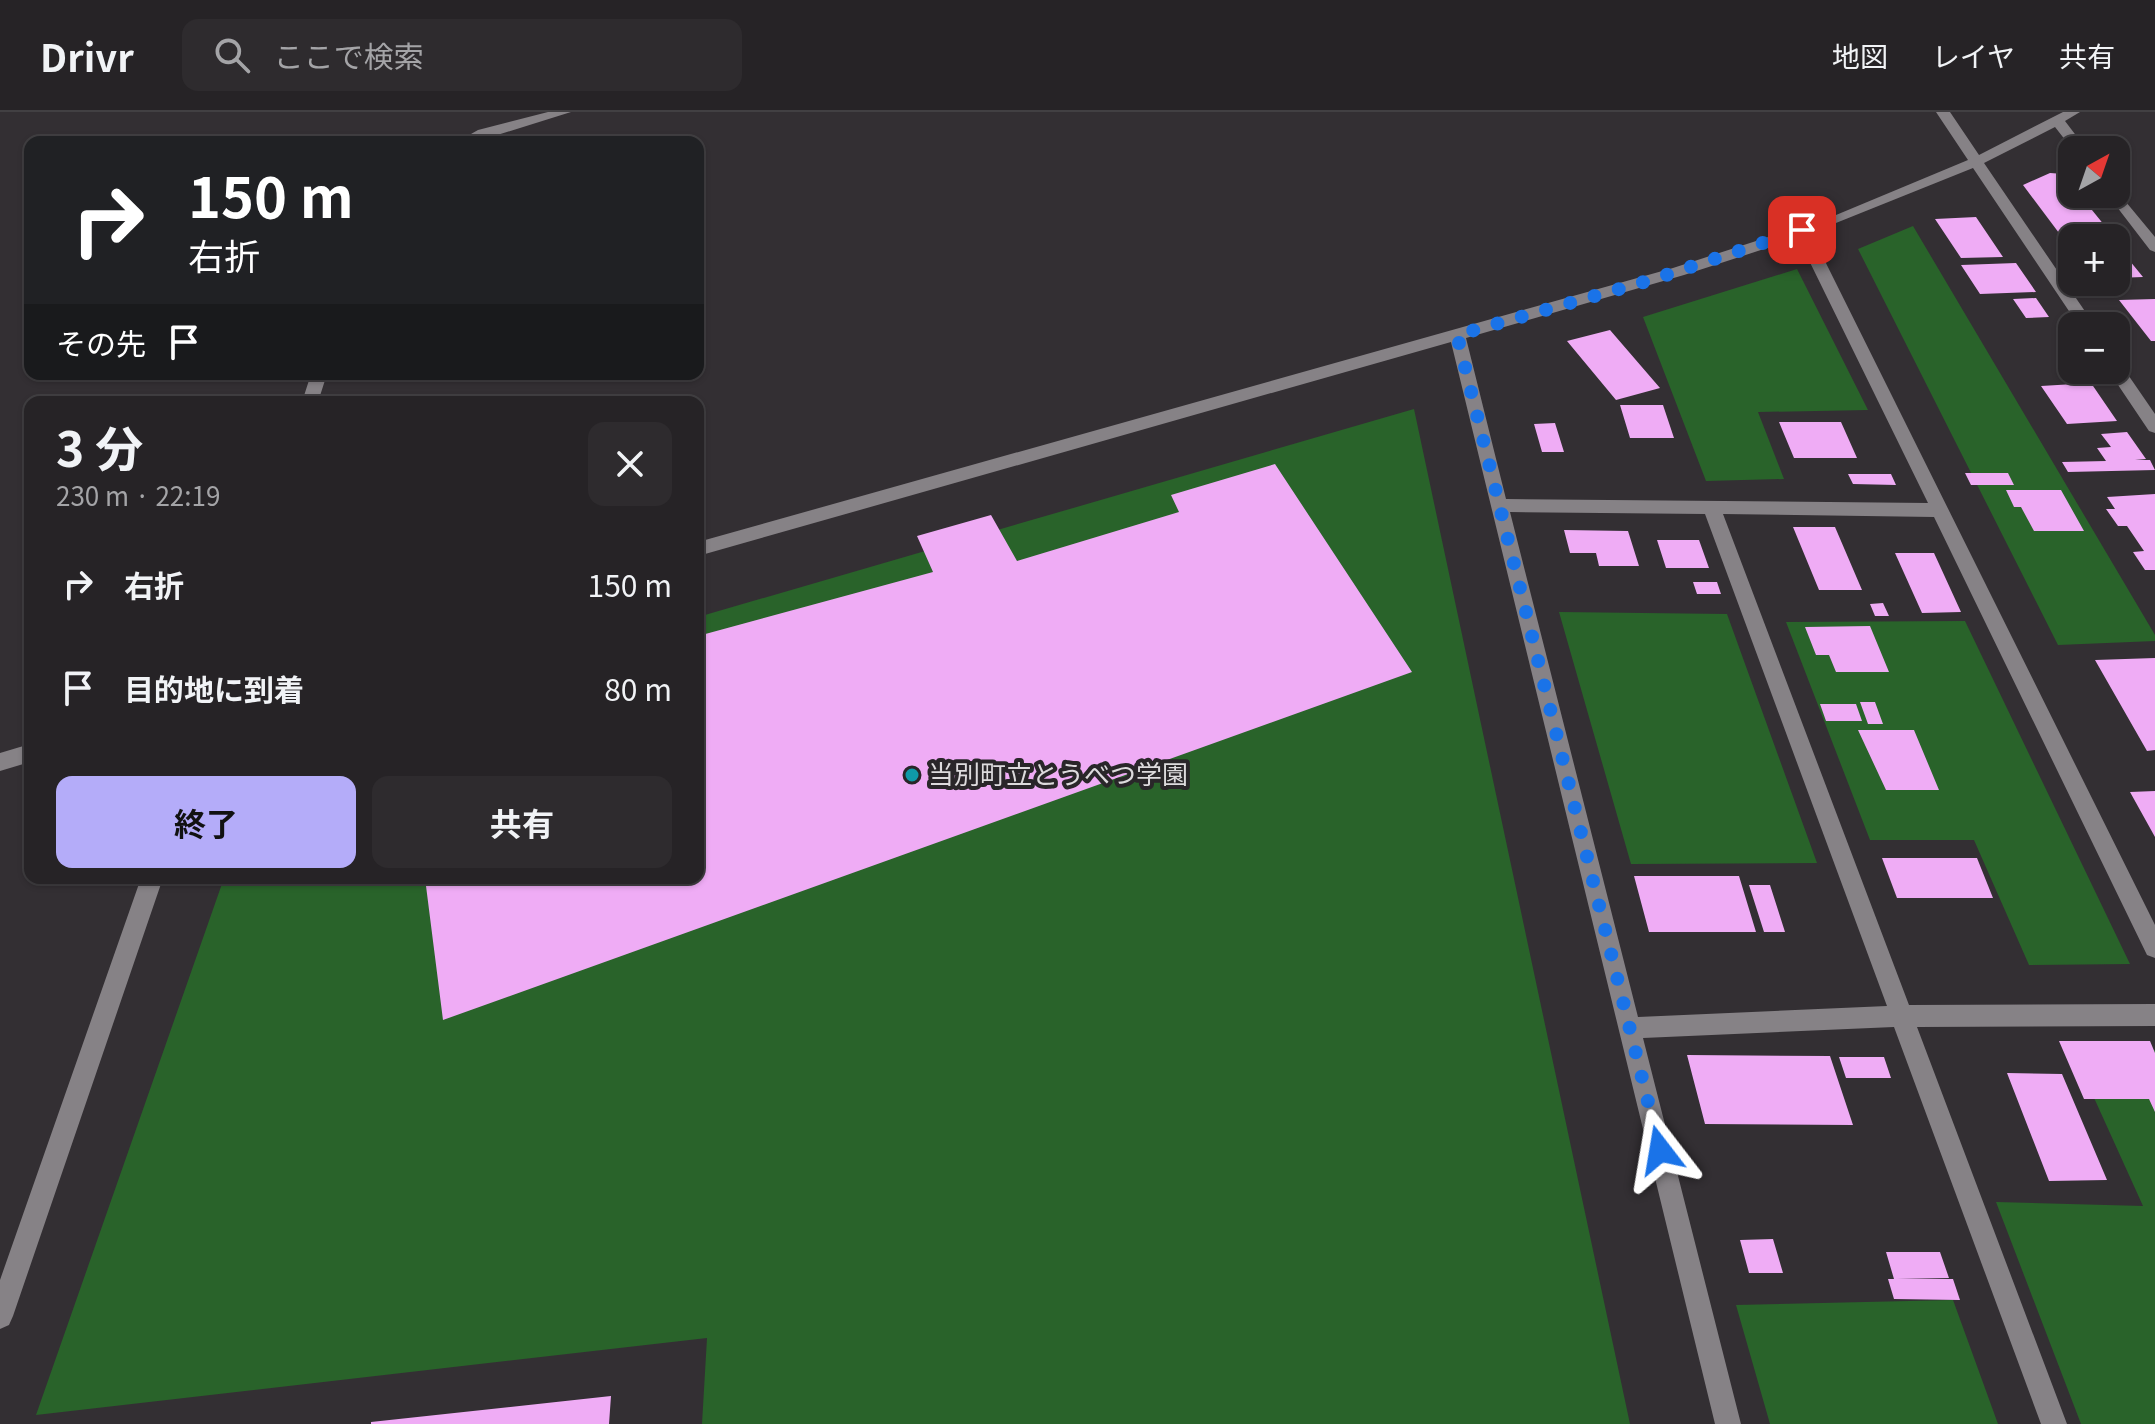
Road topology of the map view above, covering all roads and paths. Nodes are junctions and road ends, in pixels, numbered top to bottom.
1 (564, 112) edge
2 (1943, 112) edge
3 (2073, 112) edge
4 (2058, 121) junction
5 (477, 136) edge
6 (2069, 136) edge
7 (1975, 160) junction
8 (2125, 208) edge
9 (1802, 230) junction
10 (2155, 247) edge
11 (2078, 312) edge
12 (1457, 335) junction
13 (2126, 384) edge
14 (2155, 427) edge
15 (1500, 505) junction
16 (1712, 509) junction
17 (1939, 510) junction
18 (704, 547) edge
19 (24, 755) edge
20 (0, 762) edge
21 (150, 884) edge
22 (2155, 948) edge
23 (2155, 1015) edge
24 (1902, 1016) junction
25 (1629, 1028) junction
26 (0, 1316) edge
27 (1728, 1424) edge
28 (2054, 1424) edge

1 - 5 street
2 - 7 street
3 - 4 street
4 - 6 street
4 - 7 street
7 - 9 street
7 - 11 street
8 - 10 street
9 - 12 street
9 - 17 street
12 - 15 street
12 - 18 street
13 - 14 street
15 - 16 street
15 - 25 street
16 - 17 street
16 - 24 street
17 - 22 street
19 - 20 street
21 - 26 street
23 - 24 street
24 - 25 street
24 - 28 street
25 - 27 street

